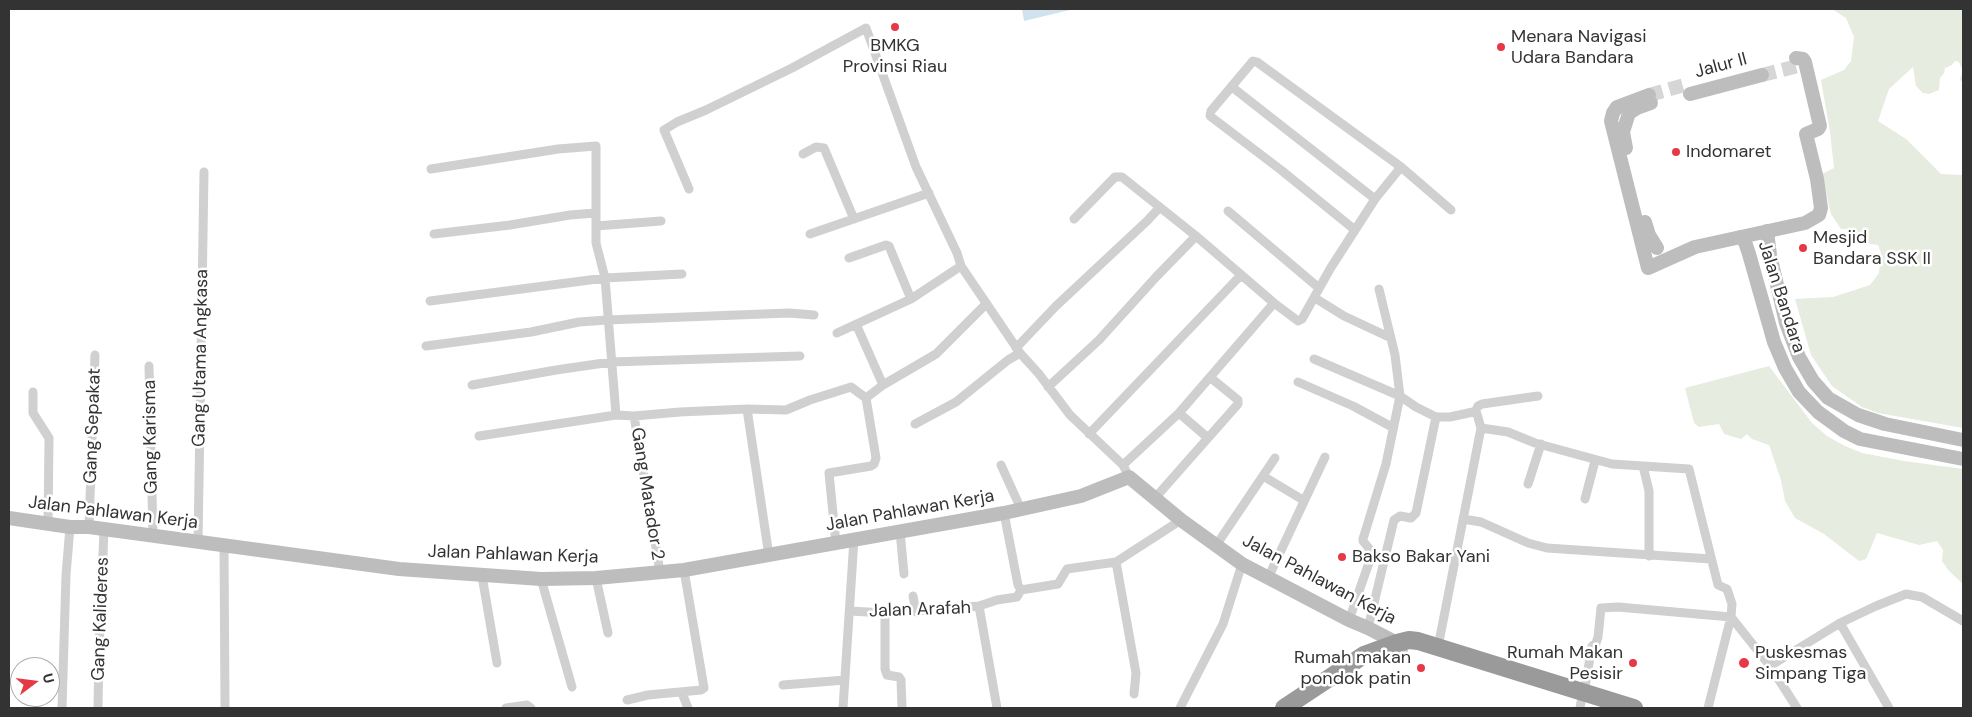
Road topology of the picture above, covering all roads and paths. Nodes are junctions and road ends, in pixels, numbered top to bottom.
1 (1800, 63) dead end
2 (1761, 70) tunnel mouth
3 (1232, 87) junction
4 (1689, 89) tunnel mouth
5 (803, 154) dead end
6 (1401, 167) junction
7 (431, 169) dead end
8 (204, 172) dead end
9 (689, 189) dead end
10 (929, 193) junction
11 (1375, 200) junction
12 (1160, 207) junction
13 (1451, 210) dead end
14 (1228, 211) dead end
15 (596, 213) junction
16 (854, 219) junction
17 (1074, 219) dead end
18 (662, 221) dead end
19 (596, 226) junction
20 (1355, 230) junction
21 (1767, 231) junction
22 (434, 234) dead end
23 (810, 234) dead end
24 (1196, 236) junction
25 (1740, 237) junction
26 (1642, 240) junction
27 (1657, 248) junction
28 (1674, 256) junction
29 (849, 258) dead end
30 (961, 266) junction
31 (682, 274) dead end
32 (1241, 275) junction
33 (605, 278) junction
34 (1319, 288) junction
35 (1379, 289) dead end
36 (1315, 298) junction
37 (911, 299) junction
38 (430, 301) dead end
39 (1274, 303) junction
40 (986, 304) junction
41 (814, 315) dead end
42 (607, 320) junction
43 (856, 324) junction
44 (837, 333) dead end
45 (1391, 338) junction
46 (426, 346) dead end
47 (1018, 350) junction
48 (95, 355) dead end
49 (800, 356) dead end
50 (1314, 359) dead end
51 (611, 362) junction
52 (149, 366) dead end
53 (1211, 378) junction
54 (1298, 382) dead end
55 (883, 384) junction
56 (472, 385) dead end
57 (1048, 387) junction
58 (34, 392) dead end
59 (1400, 396) junction
60 (1538, 396) dead end
61 (866, 398) junction
62 (747, 409) junction
63 (1180, 412) junction
64 (1474, 412) junction
65 (616, 415) junction
66 (634, 416) junction
67 (1436, 417) junction
68 (914, 424) dead end
69 (1392, 427) junction
70 (1481, 428) junction
71 (1088, 434) junction
72 (479, 436) dead end
73 (1208, 438) junction
74 (1961, 440) edge
75 (1541, 444) junction
76 (1324, 457) dead end
77 (1275, 458) dead end
78 (1960, 458) edge
79 (1595, 460) junction
80 (1001, 465) dead end
81 (1643, 466) junction
82 (1126, 471) junction
83 (1263, 476) junction
84 (1528, 484) dead end
85 (1155, 498) junction
86 (1584, 499) dead end
87 (1303, 500) junction
88 (1021, 509) junction
89 (1004, 513) junction
90 (9, 518) edge
91 (1463, 519) junction
92 (1181, 520) junction
93 (48, 524) junction
94 (70, 527) junction
95 (89, 527) junction
96 (104, 530) junction
97 (900, 531) junction
98 (153, 537) junction
99 (854, 539) junction
100 (198, 543) junction
101 (836, 544) junction
102 (1217, 544) junction
103 (224, 546) junction
104 (769, 556) junction
105 (1649, 556) junction
106 (1711, 559) junction
107 (1116, 562) junction
108 (1242, 564) junction
109 (684, 570) junction
110 (660, 572) junction
111 (904, 574) dead end
112 (482, 576) junction
113 (596, 578) junction
114 (1268, 578) junction
115 (541, 579) junction
116 (1021, 590) junction
117 (912, 596) dead end
118 (979, 606) junction
119 (850, 611) junction
120 (916, 612) junction
121 (885, 613) junction
122 (1731, 617) junction
123 (1349, 620) junction
124 (1963, 621) edge
125 (1840, 623) junction
126 (1368, 628) junction
127 (608, 633) dead end
128 (1438, 647) junction
129 (1399, 648) junction
130 (497, 662) dead end
131 (1770, 666) junction
132 (845, 680) junction
133 (783, 685) dead end
134 (572, 687) dead end
135 (682, 693) junction
136 (1134, 694) dead end
137 (627, 700) dead end
138 (1582, 701) edge
139 (62, 708) edge
140 (98, 708) edge
141 (225, 708) edge
142 (506, 708) edge
143 (531, 708) edge
144 (688, 708) edge
145 (843, 708) edge
146 (902, 708) edge
147 (995, 708) edge
148 (1180, 708) edge
149 (1284, 708) edge
150 (1302, 708) edge
151 (1601, 708) edge
152 (1634, 708) edge
153 (1708, 708) edge
154 (1798, 708) edge
155 (1889, 708) edge

1 - 21 street
2 - 4 street
3 - 6 street
3 - 11 street
3 - 20 street
5 - 16 street
6 - 11 street
6 - 13 street
7 - 15 street
8 - 100 street, Gang Utama Angkasa
9 - 10 street, Jalan Pahlawan Kerja
10 - 16 street
10 - 30 street, Jalan Pahlawan Kerja
11 - 20 street
12 - 17 street
12 - 24 street
12 - 47 street
14 - 34 street
15 - 19 street
15 - 22 street
16 - 23 street
18 - 19 street
19 - 33 street
20 - 34 street
21 - 25 street
21 - 74 street, Jalan Bandara
24 - 32 street
24 - 57 street
25 - 28 street
25 - 78 street, Jalan Bandara
26 - 27 street
26 - 27 street
26 - 28 street
27 - 28 street
29 - 37 street
30 - 37 street
30 - 40 street, Jalan Pahlawan Kerja
31 - 33 street
32 - 39 street
32 - 71 street
33 - 38 street
33 - 42 street
34 - 36 street
35 - 45 street
36 - 39 street
36 - 45 street
37 - 43 street
39 - 53 street
40 - 47 street, Jalan Pahlawan Kerja
40 - 55 street
41 - 42 street
42 - 46 street
42 - 51 street
43 - 44 street
43 - 55 street
45 - 59 street
47 - 57 street, Jalan Pahlawan Kerja
47 - 68 street
48 - 95 street, Gang Sepakat
49 - 51 street
50 - 59 street
51 - 56 street
51 - 65 street
52 - 98 street, Gang Karisma
53 - 63 street
53 - 73 street
54 - 69 street
55 - 61 street
57 - 71 street, Jalan Pahlawan Kerja
58 - 93 street
59 - 67 street
59 - 69 street
60 - 64 street
61 - 62 street
61 - 101 street
62 - 66 street
62 - 104 street
63 - 73 street
63 - 82 street
64 - 67 street
64 - 70 street
65 - 66 street
65 - 72 street
66 - 110 street, Gang Matador 2
67 - 126 street
69 - 123 street
70 - 75 street
70 - 91 street
71 - 82 street, Jalan Pahlawan Kerja
73 - 85 street
74 - 78 street
75 - 79 street
75 - 84 street
76 - 87 street
77 - 83 street
79 - 81 street
79 - 86 street
80 - 88 street
81 - 105 street
81 - 106 street
82 - 85 street, Jalan Pahlawan Kerja
82 - 88 street, Jalan Pahlawan Kerja
83 - 87 street
83 - 102 street
85 - 92 street, Jalan Pahlawan Kerja
87 - 114 street
88 - 89 street, Jalan Pahlawan Kerja
89 - 97 street, Jalan Pahlawan Kerja
89 - 116 street
90 - 93 street, Jalan Pahlawan Kerja
91 - 105 street
91 - 128 street
92 - 102 street, Jalan Pahlawan Kerja
92 - 107 street
93 - 94 street, Jalan Pahlawan Kerja
94 - 95 street, Jalan Pahlawan Kerja
94 - 139 street
95 - 96 street, Jalan Pahlawan Kerja
96 - 98 street, Jalan Pahlawan Kerja
96 - 140 street, Gang Kalideres
97 - 99 street, Jalan Pahlawan Kerja
97 - 111 street
98 - 100 street, Jalan Pahlawan Kerja
99 - 101 street, Jalan Pahlawan Kerja
99 - 119 street
100 - 103 street, Jalan Pahlawan Kerja
101 - 104 street, Jalan Pahlawan Kerja
102 - 108 street, Jalan Pahlawan Kerja
103 - 112 street, Jalan Pahlawan Kerja
103 - 141 street
104 - 109 street, Jalan Pahlawan Kerja
105 - 106 street
106 - 122 street
107 - 116 street
107 - 136 street
108 - 114 street, Jalan Pahlawan Kerja
108 - 148 street
109 - 110 street, Jalan Pahlawan Kerja
109 - 135 street
110 - 113 street, Jalan Pahlawan Kerja
112 - 115 street, Jalan Pahlawan Kerja
112 - 130 street
113 - 115 street, Jalan Pahlawan Kerja
113 - 127 street
114 - 123 street, Jalan Pahlawan Kerja
115 - 134 street
116 - 118 street
117 - 120 street
118 - 120 street, Jalan Arafah
118 - 147 street, Jalan Arafah
119 - 121 street, Jalan Arafah
119 - 132 street
120 - 121 street, Jalan Arafah
121 - 146 street
122 - 131 street
122 - 138 street
122 - 153 street
123 - 126 street, Jalan Pahlawan Kerja
124 - 125 street
125 - 131 street
125 - 155 street
126 - 129 street, Jalan Pahlawan Kerja
128 - 129 highway
128 - 138 highway
129 - 138 highway
129 - 149 highway
129 - 150 highway
131 - 154 street
132 - 133 street
132 - 145 street
135 - 137 street
135 - 144 street
138 - 151 highway
138 - 152 highway
142 - 143 street

